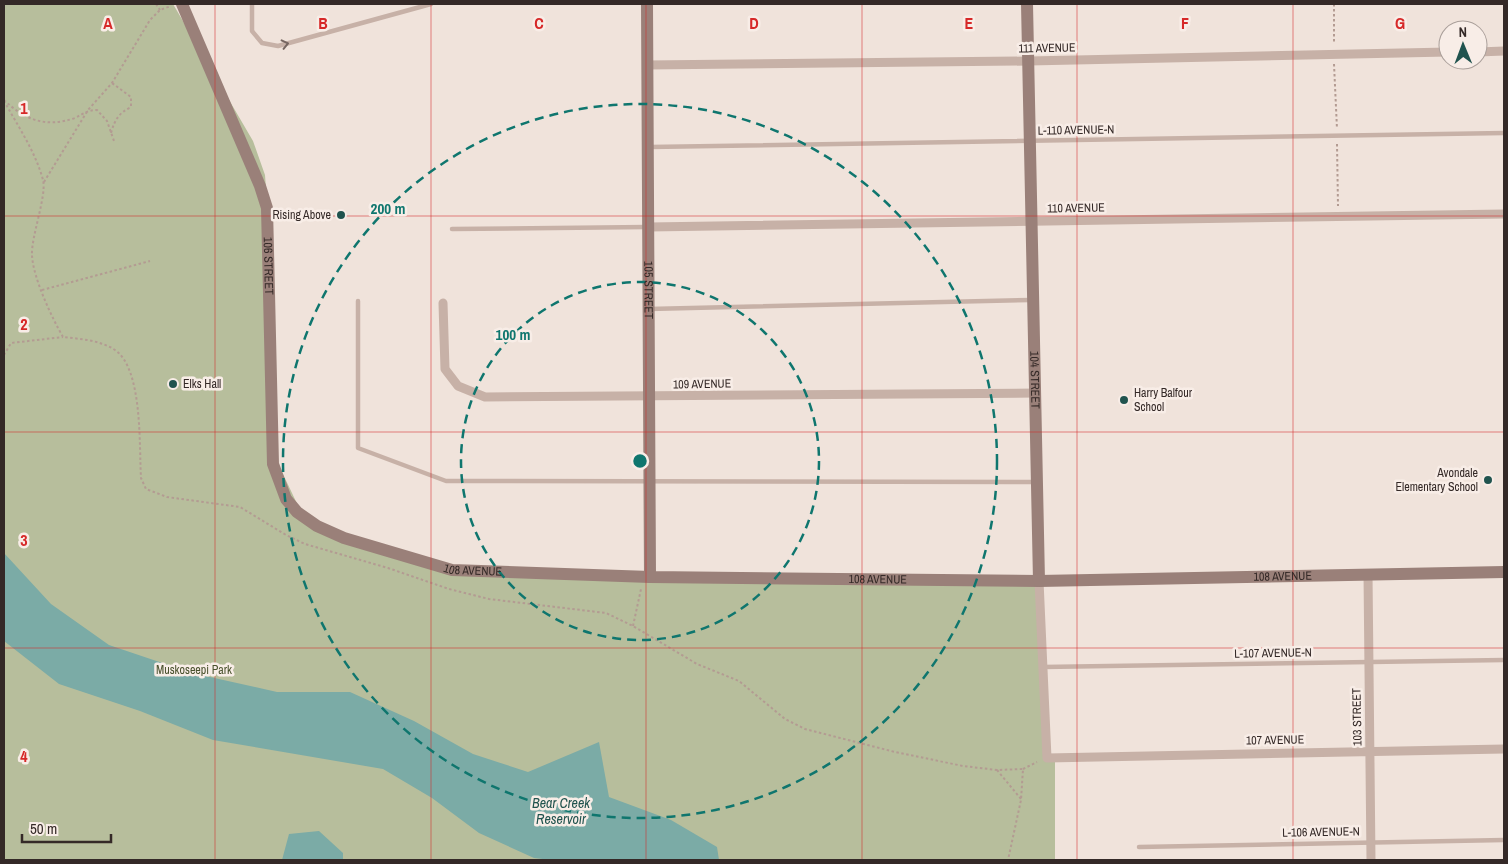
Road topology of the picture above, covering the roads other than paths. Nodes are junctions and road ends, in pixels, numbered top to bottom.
1 (182, 4) edge
2 (252, 4) edge
3 (431, 4) edge
4 (647, 4) edge
5 (1027, 4) edge
6 (1504, 51) edge
7 (1438, 52) edge
8 (1488, 52) edge
9 (1029, 61) junction
10 (647, 64) junction
11 (1504, 133) edge
12 (1030, 140) junction
13 (648, 148) junction
14 (1504, 214) edge
15 (1032, 222) junction
16 (649, 228) junction
17 (452, 229) dead end
18 (1034, 300) junction
19 (358, 301) dead end
20 (443, 302) dead end
21 (648, 309) junction
22 (1036, 393) junction
23 (650, 397) junction
24 (651, 481) junction
25 (1037, 482) junction
26 (278, 483) joint
27 (1504, 572) edge
28 (1368, 574) junction
29 (645, 577) junction
30 (1039, 581) junction
31 (1504, 660) edge
32 (1369, 662) junction
33 (1042, 667) junction
34 (1504, 749) edge
35 (1370, 751) junction
36 (1046, 758) joint
37 (1504, 840) edge
38 (1370, 841) junction
39 (1139, 847) dead end
40 (1371, 860) edge

1 - 26 street, 106 STREET
2 -> 3 lane
4 - 10 street, 105 STREET
5 - 9 street, 104 STREET
6 - 8 street
7 - 9 street, 111 AVENUE
9 - 10 street, 111 AVENUE
9 - 12 street, 104 STREET
10 - 13 street, 105 STREET
11 - 12 lane, L-110 AVENUE-N
12 - 13 lane, L-110 AVENUE-N
12 - 15 street, 104 STREET
13 - 16 street, 105 STREET
14 - 15 street, 110 AVENUE
15 - 16 street, 110 AVENUE
15 - 18 street, 104 STREET
16 - 17 lane
16 - 21 street, 105 STREET
18 - 21 lane
18 - 22 street, 104 STREET
19 - 24 lane
20 - 23 street, 109 AVENUE
21 - 23 street, 105 STREET
22 - 23 street, 109 AVENUE
22 - 25 street, 104 STREET
23 - 24 street, 105 STREET
24 - 25 lane
24 - 29 street, 105 STREET
25 - 30 street, 104 STREET
26 - 29 street, 108 AVENUE
27 - 28 street, 108 AVENUE
28 - 30 street, 108 AVENUE
28 - 32 street, 103 STREET
29 - 30 street, 108 AVENUE
30 - 33 street, 104 STREET
31 - 32 lane, L-107 AVENUE-N
32 - 33 lane, L-107 AVENUE-N
32 - 35 street, 103 STREET
33 - 36 street, 104 STREET
34 - 35 street, 107 AVENUE
35 - 36 street, 107 AVENUE
35 - 38 street, 103 STREET
37 - 38 lane, L-106 AVENUE-N
38 - 39 lane, L-106 AVENUE-N
38 - 40 street, 103 STREET

